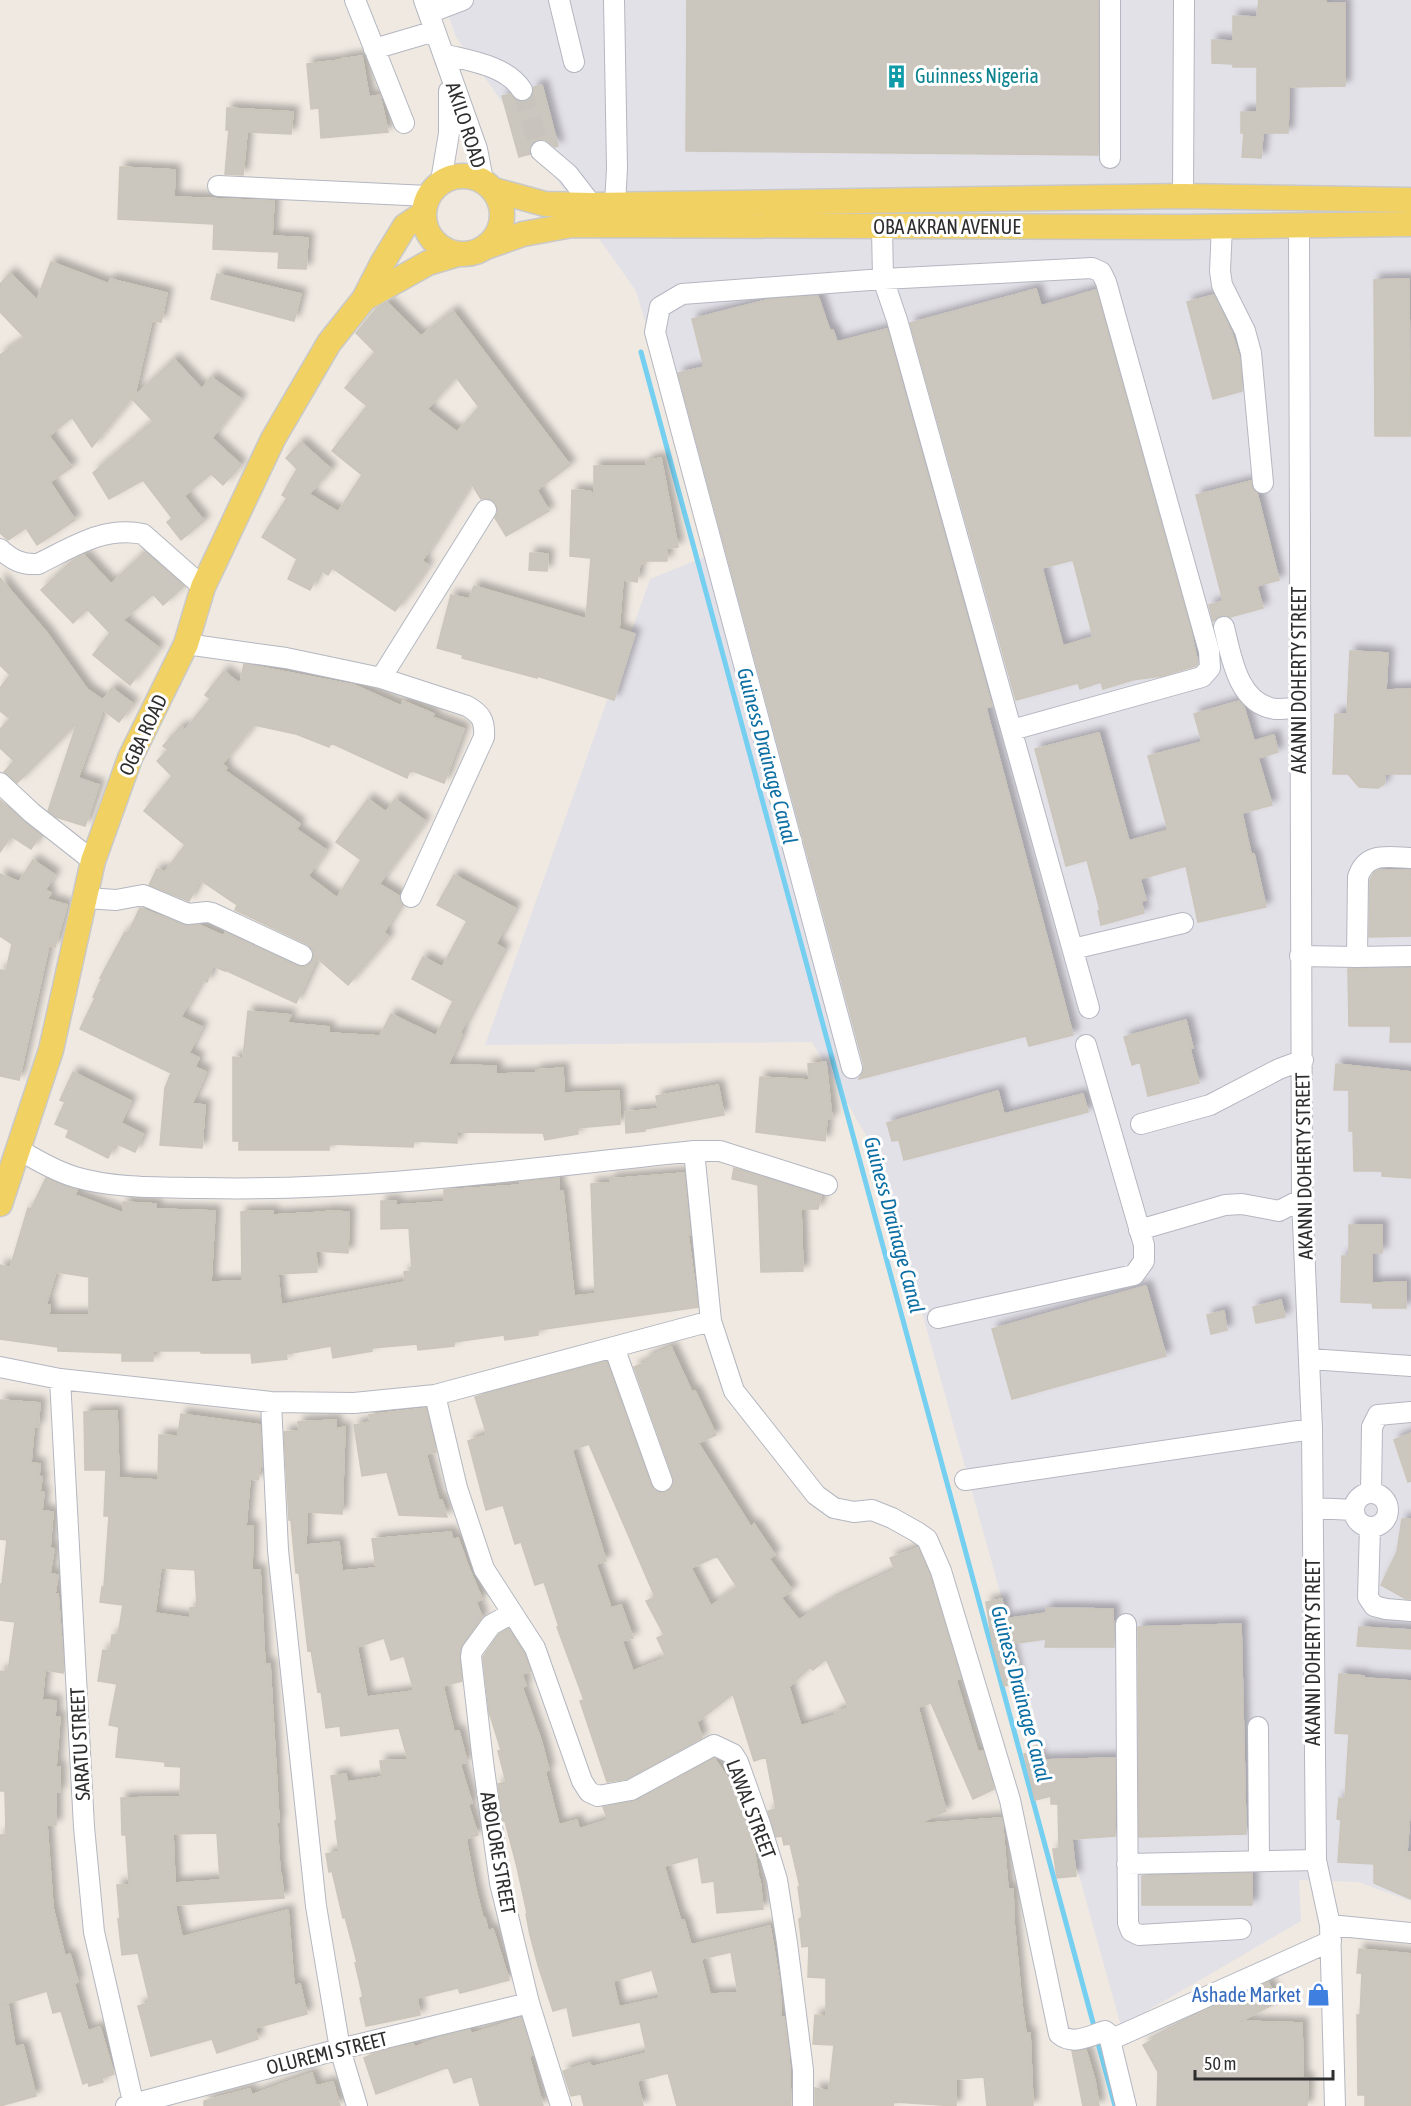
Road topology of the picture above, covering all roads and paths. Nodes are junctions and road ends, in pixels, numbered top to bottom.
1 (355, 0) edge
2 (463, 0) edge
3 (559, 0) edge
4 (614, 0) edge
5 (1110, 0) edge
6 (1184, 0) edge
7 (429, 15) edge
8 (374, 49) junction
9 (446, 62) junction
10 (574, 62) dead end
11 (522, 90) tunnel mouth
12 (404, 123) dead end
13 (541, 151) tunnel mouth
14 (1110, 158) dead end
15 (488, 185) junction
16 (218, 186) dead end
17 (1184, 196) junction
18 (430, 197) junction
19 (1411, 200) edge
20 (604, 205) junction
21 (1411, 224) edge
22 (1299, 225) junction
23 (1222, 226) junction
24 (882, 227) junction
25 (486, 247) junction
26 (458, 254) junction
27 (883, 279) junction
28 (364, 299) junction
29 (1263, 483) dead end
30 (486, 510) dead end
31 (0, 549) edge
32 (203, 587) junction
33 (1224, 627) dead end
34 (186, 645) junction
35 (381, 678) junction
36 (1299, 708) junction
37 (1012, 730) junction
38 (0, 783) edge
39 (1410, 858) edge
40 (93, 861) junction
41 (411, 897) dead end
42 (86, 898) junction
43 (1183, 923) dead end
44 (1073, 950) junction
45 (302, 956) dead end
46 (1300, 956) junction
47 (1411, 956) edge
48 (1357, 957) junction
49 (1089, 1008) dead end
50 (1086, 1045) dead end
51 (1303, 1060) junction
52 (852, 1068) dead end
53 (1141, 1124) dead end
54 (18, 1149) junction
55 (694, 1151) junction
56 (828, 1185) dead end
57 (1302, 1199) junction
58 (0, 1204) edge
59 (1139, 1230) junction
60 (938, 1318) dead end
61 (711, 1321) junction
62 (614, 1347) junction
63 (1310, 1359) junction
64 (1411, 1366) edge
65 (0, 1367) edge
66 (60, 1379) junction
67 (435, 1395) junction
68 (271, 1402) junction
69 (1411, 1412) edge
70 (1312, 1430) junction
71 (965, 1480) dead end
72 (662, 1481) dead end
73 (1371, 1493) junction
74 (1313, 1508) junction
75 (1354, 1510) junction
76 (1370, 1527) junction
77 (1411, 1611) edge
78 (512, 1613) junction
79 (1126, 1624) dead end
80 (1258, 1727) dead end
81 (1316, 1860) junction
82 (1259, 1861) junction
83 (1127, 1864) junction
84 (1241, 1929) dead end
85 (1331, 1933) junction
86 (1411, 1933) edge
87 (529, 2002) junction
88 (1104, 2037) junction
89 (340, 2049) junction
90 (131, 2105) edge
91 (357, 2106) edge
92 (561, 2106) edge
93 (803, 2106) edge
94 (1126, 2106) edge
95 (1335, 2106) edge

1 - 8 street
2 - 7 street
3 - 10 street
4 - 20 street
5 - 14 street
6 - 17 street
7 - 8 street
7 - 9 street, AKILO ROAD
8 - 12 street
9 - 11 street
9 - 15 street, AKILO ROAD
9 - 18 street, AKILO ROAD
13 - 20 street
15 - 18 main road
15 - 20 main road, OBA AKRAN AVENUE
15 - 25 main road
16 - 18 street
17 - 19 main road, OBA AKRAN AVENUE
17 - 20 main road, OBA AKRAN AVENUE
18 - 26 main road
18 - 28 main road, OGBA ROAD
21 - 22 main road, OBA AKRAN AVENUE
22 - 23 main road, OBA AKRAN AVENUE
22 - 36 street, AKANNI DOHERTY STREET
23 - 24 main road, OBA AKRAN AVENUE
23 - 29 street
24 - 25 main road, OBA AKRAN AVENUE
24 - 27 street
25 - 26 main road
26 - 28 main road, OGBA ROAD
27 - 37 street
27 - 37 street
27 - 52 street
28 - 32 main road, OGBA ROAD
30 - 35 street
31 - 32 street
32 - 34 main road, OGBA ROAD
33 - 36 street
34 - 35 street
34 - 40 main road, OGBA ROAD
35 - 41 street
36 - 46 street, AKANNI DOHERTY STREET
37 - 44 street
38 - 40 street
39 - 48 street
40 - 42 main road, OGBA ROAD
42 - 45 street
42 - 54 main road, OGBA ROAD
43 - 44 street
44 - 49 street
46 - 48 street
46 - 51 street, AKANNI DOHERTY STREET
47 - 48 street
50 - 59 street
51 - 53 street
51 - 57 street, AKANNI DOHERTY STREET
54 - 55 street
54 - 58 main road, OGBA ROAD
55 - 56 street
55 - 61 street
57 - 59 street
57 - 63 street, AKANNI DOHERTY STREET
59 - 60 street
61 - 62 street
61 - 88 street
62 - 67 street
62 - 72 street
63 - 64 street
63 - 70 street, AKANNI DOHERTY STREET
65 - 66 street
66 - 68 street
66 - 90 street, SARATU STREET
67 - 68 street
67 - 78 street
68 - 89 street
69 - 73 street
70 - 71 street
70 - 74 street, AKANNI DOHERTY STREET
73 - 75 street
73 - 76 street
74 - 75 street
74 - 81 street, AKANNI DOHERTY STREET
75 - 76 street
76 - 77 street
78 - 87 street, ABOLORE STREET
78 - 93 street, LAWAL STREET
79 - 83 street
80 - 82 street
81 - 82 street
81 - 85 street, AKANNI DOHERTY STREET
82 - 83 street
83 - 84 street
85 - 86 street
85 - 88 street
85 - 95 street, AKANNI DOHERTY STREET
87 - 89 street, OLUREMI STREET
87 - 92 street, ABOLORE STREET
88 - 94 street
89 - 90 street, OLUREMI STREET
89 - 91 street

